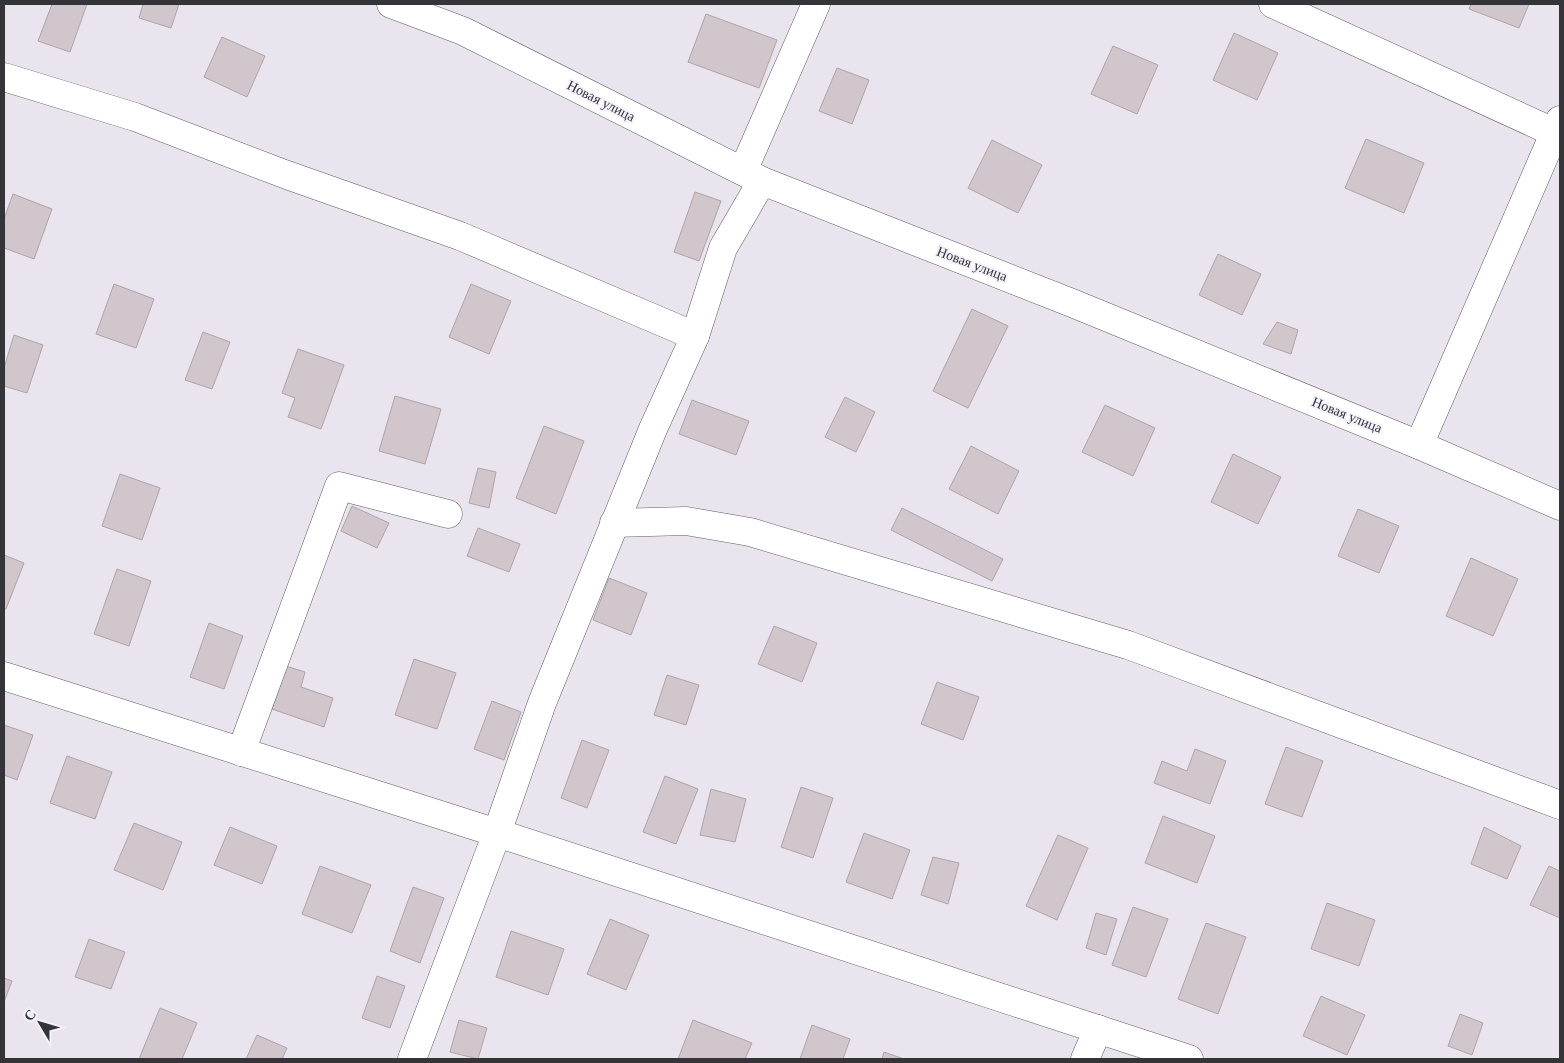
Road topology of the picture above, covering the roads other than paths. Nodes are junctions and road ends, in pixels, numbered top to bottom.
1 (391, 4) edge
2 (816, 4) edge
3 (1273, 4) edge
4 (4, 77) edge
5 (1558, 129) edge
6 (753, 176) junction
7 (695, 336) junction
8 (1419, 445) junction
9 (1560, 506) edge
10 (448, 514) dead end
11 (614, 523) junction
12 (4, 676) edge
13 (242, 752) junction
14 (1560, 805) edge
15 (497, 833) junction
16 (1098, 1028) junction
17 (412, 1059) edge
18 (1086, 1059) edge
19 (1189, 1059) edge

1 - 6 street, Новая улица
2 - 6 street
3 - 5 street
4 - 7 street
5 - 8 street
6 - 7 street
6 - 8 street, Новая улица
7 - 11 street
8 - 9 street, Новая улица
10 - 13 street
11 - 14 street
11 - 15 street
12 - 13 street
13 - 15 street
15 - 16 street
15 - 17 street
16 - 18 street
16 - 19 street

